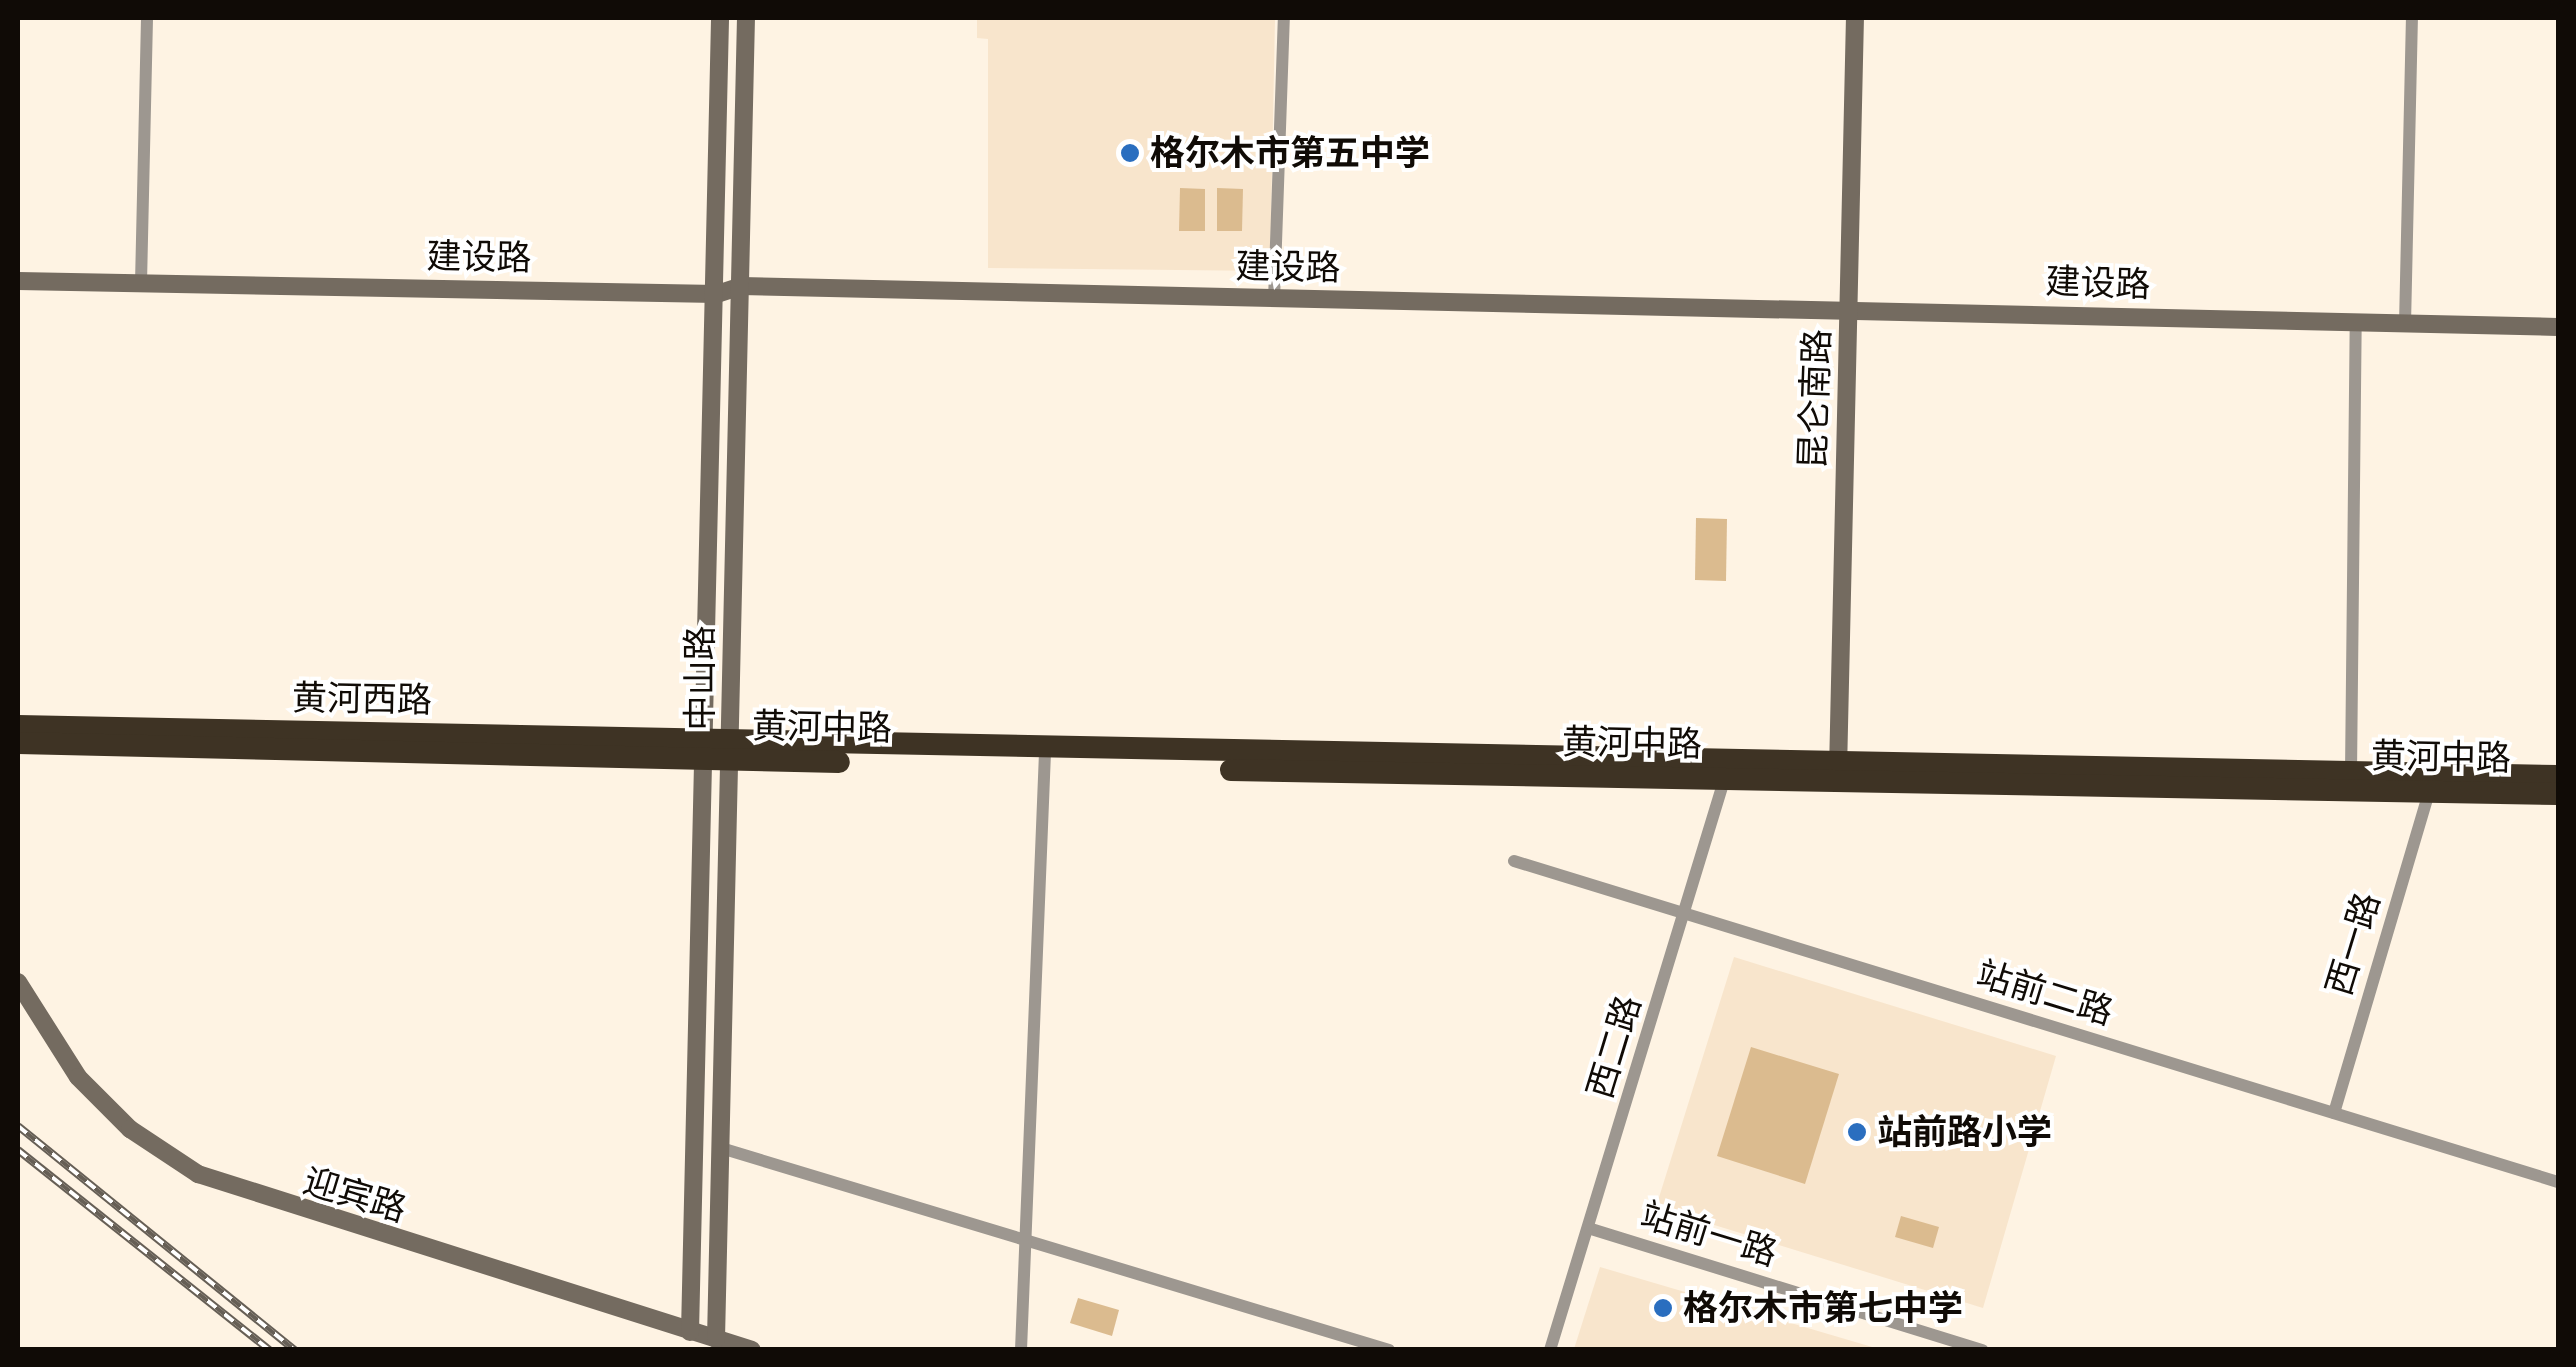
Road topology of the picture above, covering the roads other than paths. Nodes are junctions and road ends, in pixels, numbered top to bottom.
1 (147, 18) edge
2 (720, 18) edge
3 (746, 18) edge
4 (1284, 18) edge
5 (1856, 18) edge
6 (2412, 18) edge
7 (18, 281) edge
8 (142, 284) junction
9 (742, 286) junction
10 (717, 294) junction
11 (1274, 300) junction
12 (1850, 307) junction
13 (2356, 324) junction
14 (2405, 324) junction
15 (2558, 327) edge
16 (18, 726) edge
17 (18, 743) edge
18 (704, 751) junction
19 (732, 752) junction
20 (1045, 759) junction
21 (1726, 771) junction
22 (1838, 772) junction
23 (2351, 773) junction
24 (2558, 776) edge
25 (2429, 792) junction
26 (2558, 794) edge
27 (1514, 862) dead end
28 (1687, 914) junction
29 (18, 982) edge
30 (2334, 1112) junction
31 (720, 1148) junction
32 (2558, 1182) edge
33 (1588, 1228) junction
34 (1027, 1238) junction
35 (690, 1332) junction
36 (716, 1338) junction
37 (752, 1350) edge
38 (1021, 1350) edge
39 (1388, 1350) edge
40 (1550, 1350) edge
41 (1983, 1350) edge

1 - 8 street
2 - 10 main road, 中山路
3 - 9 main road, 中山路
4 - 11 street
5 - 12 main road, 昆仑南路
6 - 14 street
7 - 8 main road, 建设路
8 - 10 main road, 建设路
9 - 10 main road, 建设路
9 - 11 main road, 建设路
9 - 19 main road, 中山路
10 - 18 main road, 中山路
11 - 12 main road, 建设路
12 - 13 main road, 建设路
12 - 22 main road, 昆仑南路
13 - 14 main road, 建设路
13 - 23 street
14 - 15 main road, 建设路
16 - 18 highway, 黄河西路
17 - 18 highway, 黄河西路
18 - 19 highway, 黄河中路
18 - 35 main road, 中山路
19 - 20 highway, 黄河中路
19 - 31 main road, 中山路
20 - 21 highway, 黄河中路
20 - 34 street
21 - 22 highway, 黄河中路
21 - 28 street, 西二路
22 - 23 highway, 黄河中路
22 - 25 highway, 黄河中路
23 - 24 highway, 黄河中路
25 - 26 highway, 黄河中路
25 - 30 street, 西一路
27 - 28 street, 站前二路
28 - 30 street, 站前二路
28 - 33 street, 西二路
29 - 35 main road, 迎宾路
30 - 32 street, 站前二路
31 - 34 street
31 - 36 main road, 中山路
33 - 40 street, 西二路
33 - 41 street, 站前一路
34 - 38 street
34 - 39 street
35 - 36 main road, 迎宾路
36 - 37 main road, 迎宾路

